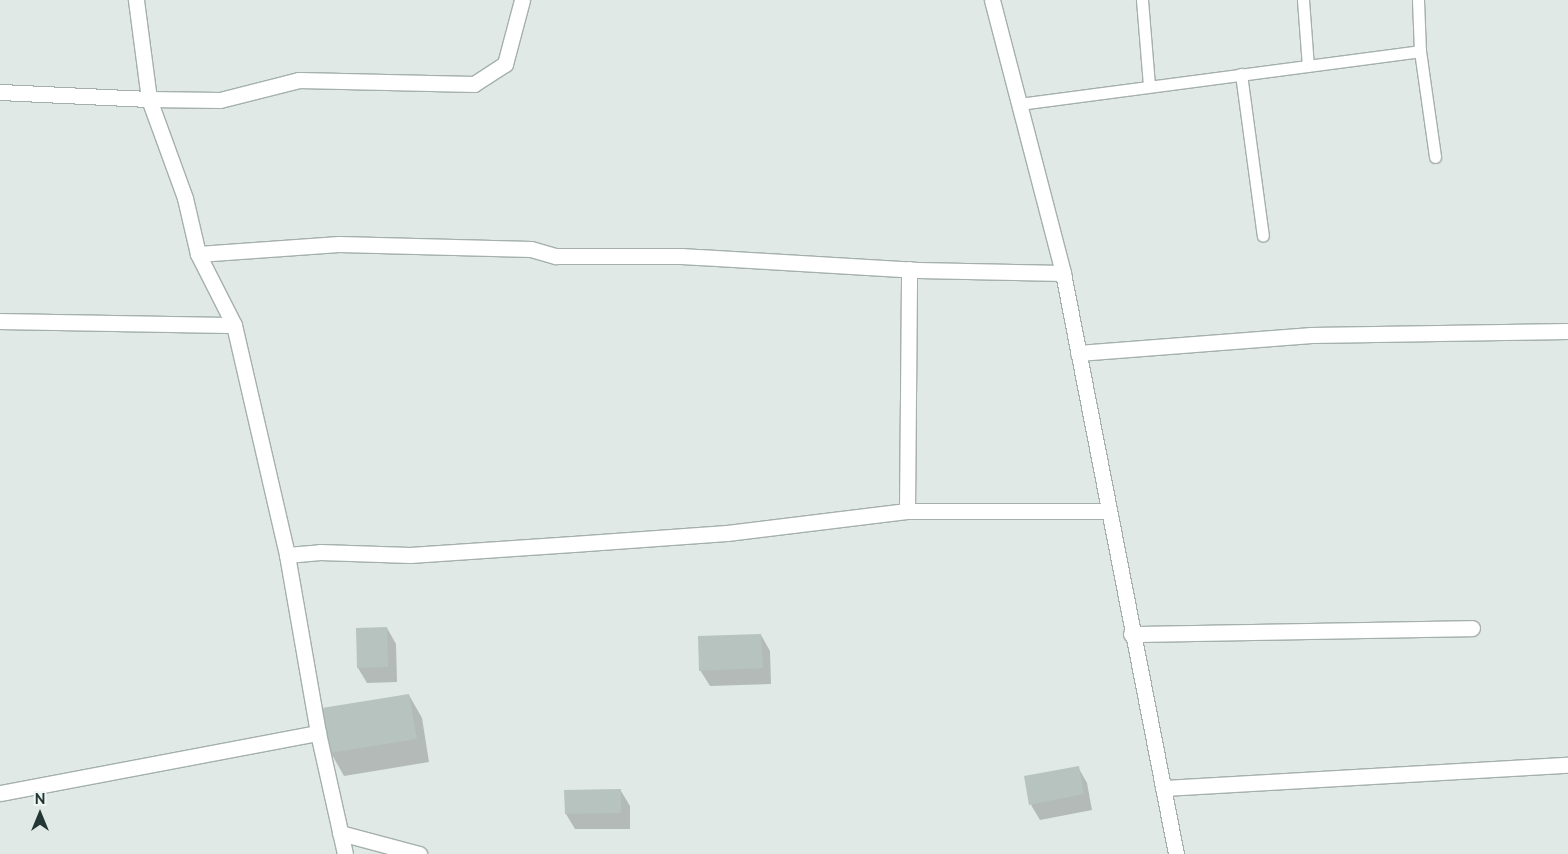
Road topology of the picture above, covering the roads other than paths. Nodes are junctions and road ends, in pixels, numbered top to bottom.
1 (136, 0) edge
2 (522, 0) edge
3 (992, 0) edge
4 (1142, 0) edge
5 (1303, 0) edge
6 (1418, 0) edge
7 (1420, 51) junction
8 (1308, 66) junction
9 (1241, 74) junction
10 (1149, 86) junction
11 (0, 92) edge
12 (149, 99) junction
13 (1019, 104) junction
14 (1435, 157) dead end
15 (1263, 236) dead end
16 (198, 254) junction
17 (909, 269) junction
18 (1062, 273) junction
19 (0, 321) edge
20 (234, 325) junction
21 (1568, 331) edge
22 (1078, 353) junction
23 (907, 511) junction
24 (1108, 511) junction
25 (287, 555) junction
26 (1472, 628) dead end
27 (1131, 634) junction
28 (318, 734) junction
29 (1568, 765) edge
30 (1163, 788) junction
31 (0, 793) edge
32 (340, 833) junction
33 (345, 854) edge
34 (419, 854) edge
35 (1176, 854) edge

1 - 12 street
2 - 12 street
3 - 13 street
4 - 10 lane
5 - 8 lane
6 - 7 lane
7 - 8 lane
7 - 14 lane
8 - 9 lane
9 - 10 lane
9 - 15 lane
10 - 13 lane
11 - 12 street
12 - 16 street
13 - 18 street
16 - 17 street
16 - 20 street
17 - 18 street
17 - 23 street
18 - 22 street
19 - 20 street
20 - 25 street
21 - 22 street
22 - 24 street
23 - 24 street
23 - 25 street
24 - 27 street
25 - 28 street
26 - 27 street
27 - 30 street
28 - 31 street
28 - 32 street
29 - 30 street
30 - 35 street
32 - 33 street
32 - 34 street

